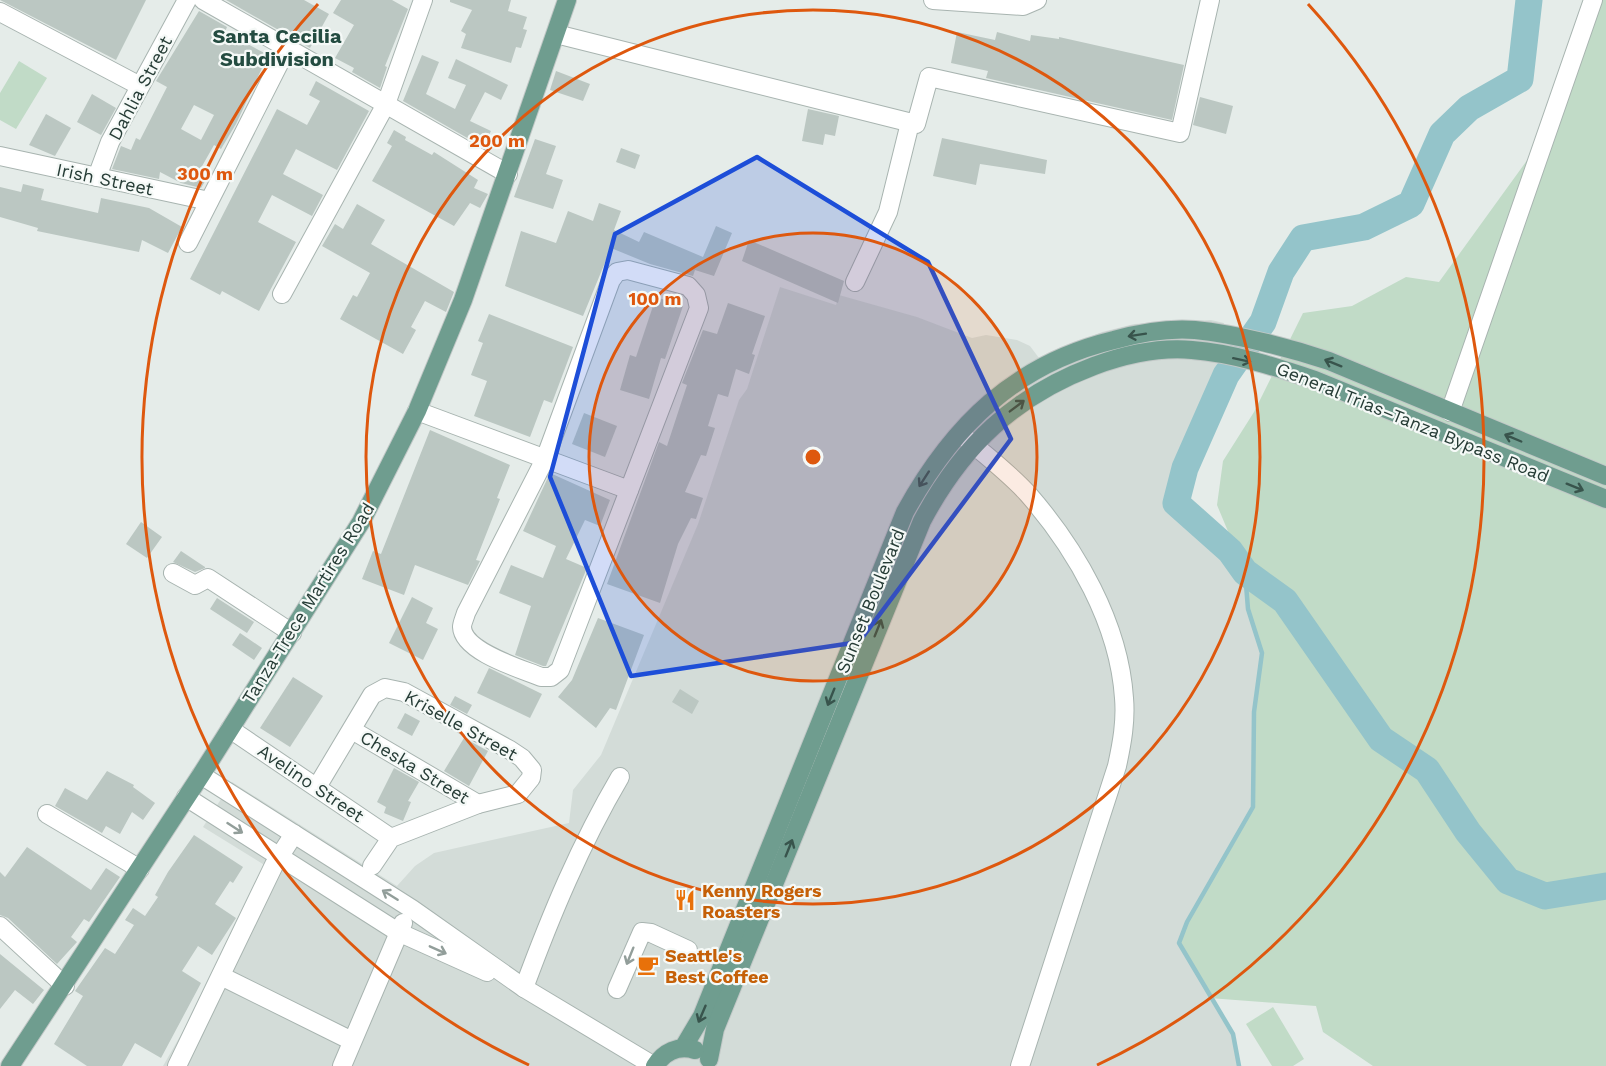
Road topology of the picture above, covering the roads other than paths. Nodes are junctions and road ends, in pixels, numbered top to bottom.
1 (187, 0) edge
2 (203, 0) edge
3 (423, 0) edge
4 (567, 0) edge
5 (933, 0) edge
6 (1037, 0) edge
7 (1210, 0) edge
8 (1593, 0) edge
9 (0, 12) edge
10 (556, 34) junction
11 (287, 48) junction
12 (140, 86) junction
13 (386, 104) junction
14 (910, 123) junction
15 (0, 156) edge
16 (508, 174) junction
17 (97, 177) junction
18 (209, 201) junction
19 (188, 243) dead end
20 (855, 282) dead end
21 (282, 294) dead end
22 (1222, 335) joint
23 (1218, 354) joint
24 (417, 411) junction
25 (1450, 412) junction
26 (958, 432) junction
27 (974, 446) junction
28 (545, 459) junction
29 (1606, 476) edge
30 (629, 490) junction
31 (1606, 500) edge
32 (173, 573) dead end
33 (292, 633) junction
34 (230, 729) junction
35 (352, 730) junction
36 (201, 775) junction
37 (620, 777) dead end
38 (317, 787) junction
39 (186, 797) junction
40 (478, 804) junction
41 (47, 814) dead end
42 (294, 834) junction
43 (391, 838) junction
44 (279, 857) junction
45 (372, 866) dead end
46 (140, 869) junction
47 (412, 909) junction
48 (0, 926) edge
49 (398, 932) junction
50 (688, 950) dead end
51 (221, 976) junction
52 (64, 986) junction
53 (524, 988) junction
54 (617, 989) dead end
55 (352, 1041) junction
56 (683, 1048) junction
57 (711, 1062) edge
58 (10, 1066) edge
59 (177, 1066) edge
60 (342, 1066) edge
61 (655, 1066) edge
62 (1020, 1066) edge

1 - 12 street, Dahlia Street
2 - 11 street
3 - 13 street
4 - 10 main road, Tanza-Trece Martires Road
5 - 6 street
7 - 14 street
8 - 25 street
9 - 12 street
10 - 14 street
10 - 16 main road, Tanza-Trece Martires Road
11 - 13 street
11 - 18 street
12 - 17 street, Dahlia Street
13 - 16 street
13 - 21 street
14 - 20 street
15 - 17 street, Irish Street
16 - 24 main road, Tanza-Trece Martires Road
17 - 18 street, Irish Street
18 - 19 street
25 -> 22 main road, General Trias–Tanza Bypass Road
22 -> 26 main road, Sunset Boulevard
27 -> 23 main road, Sunset Boulevard
23 -> 31 main road, General Trias–Tanza Bypass Road
24 - 28 street
24 - 33 main road, Tanza-Trece Martires Road
29 -> 25 main road, General Trias–Tanza Bypass Road
26 - 27 street
26 -> 56 main road, Sunset Boulevard
57 -> 27 main road, Sunset Boulevard
27 - 62 street
28 - 30 street
28 - 30 street
28 - 30 street
32 - 33 street
33 - 34 main road, Tanza-Trece Martires Road
34 - 36 main road, Tanza-Trece Martires Road
34 - 38 street, Avelino Street
35 - 38 street
35 - 40 street, Cheska Street
35 - 40 street, Kriselle Street
36 - 39 main road, Tanza-Trece Martires Road
36 - 42 street
37 - 53 street
38 - 43 street, Avelino Street
39 -> 44 street
39 - 46 main road, Tanza-Trece Martires Road
40 - 43 street
41 - 46 street
42 - 44 street
47 -> 42 street
43 - 45 street
44 - 49 street
44 - 51 street
46 - 52 main road, Tanza-Trece Martires Road
47 - 49 street
47 - 53 street
48 - 52 street
49 -> 53 street
49 - 55 street
50 -> 54 street
51 - 55 street
51 - 59 street
52 - 58 main road, Tanza-Trece Martires Road
53 - 61 street
55 - 60 street
56 - 57 main road
56 - 61 main road

